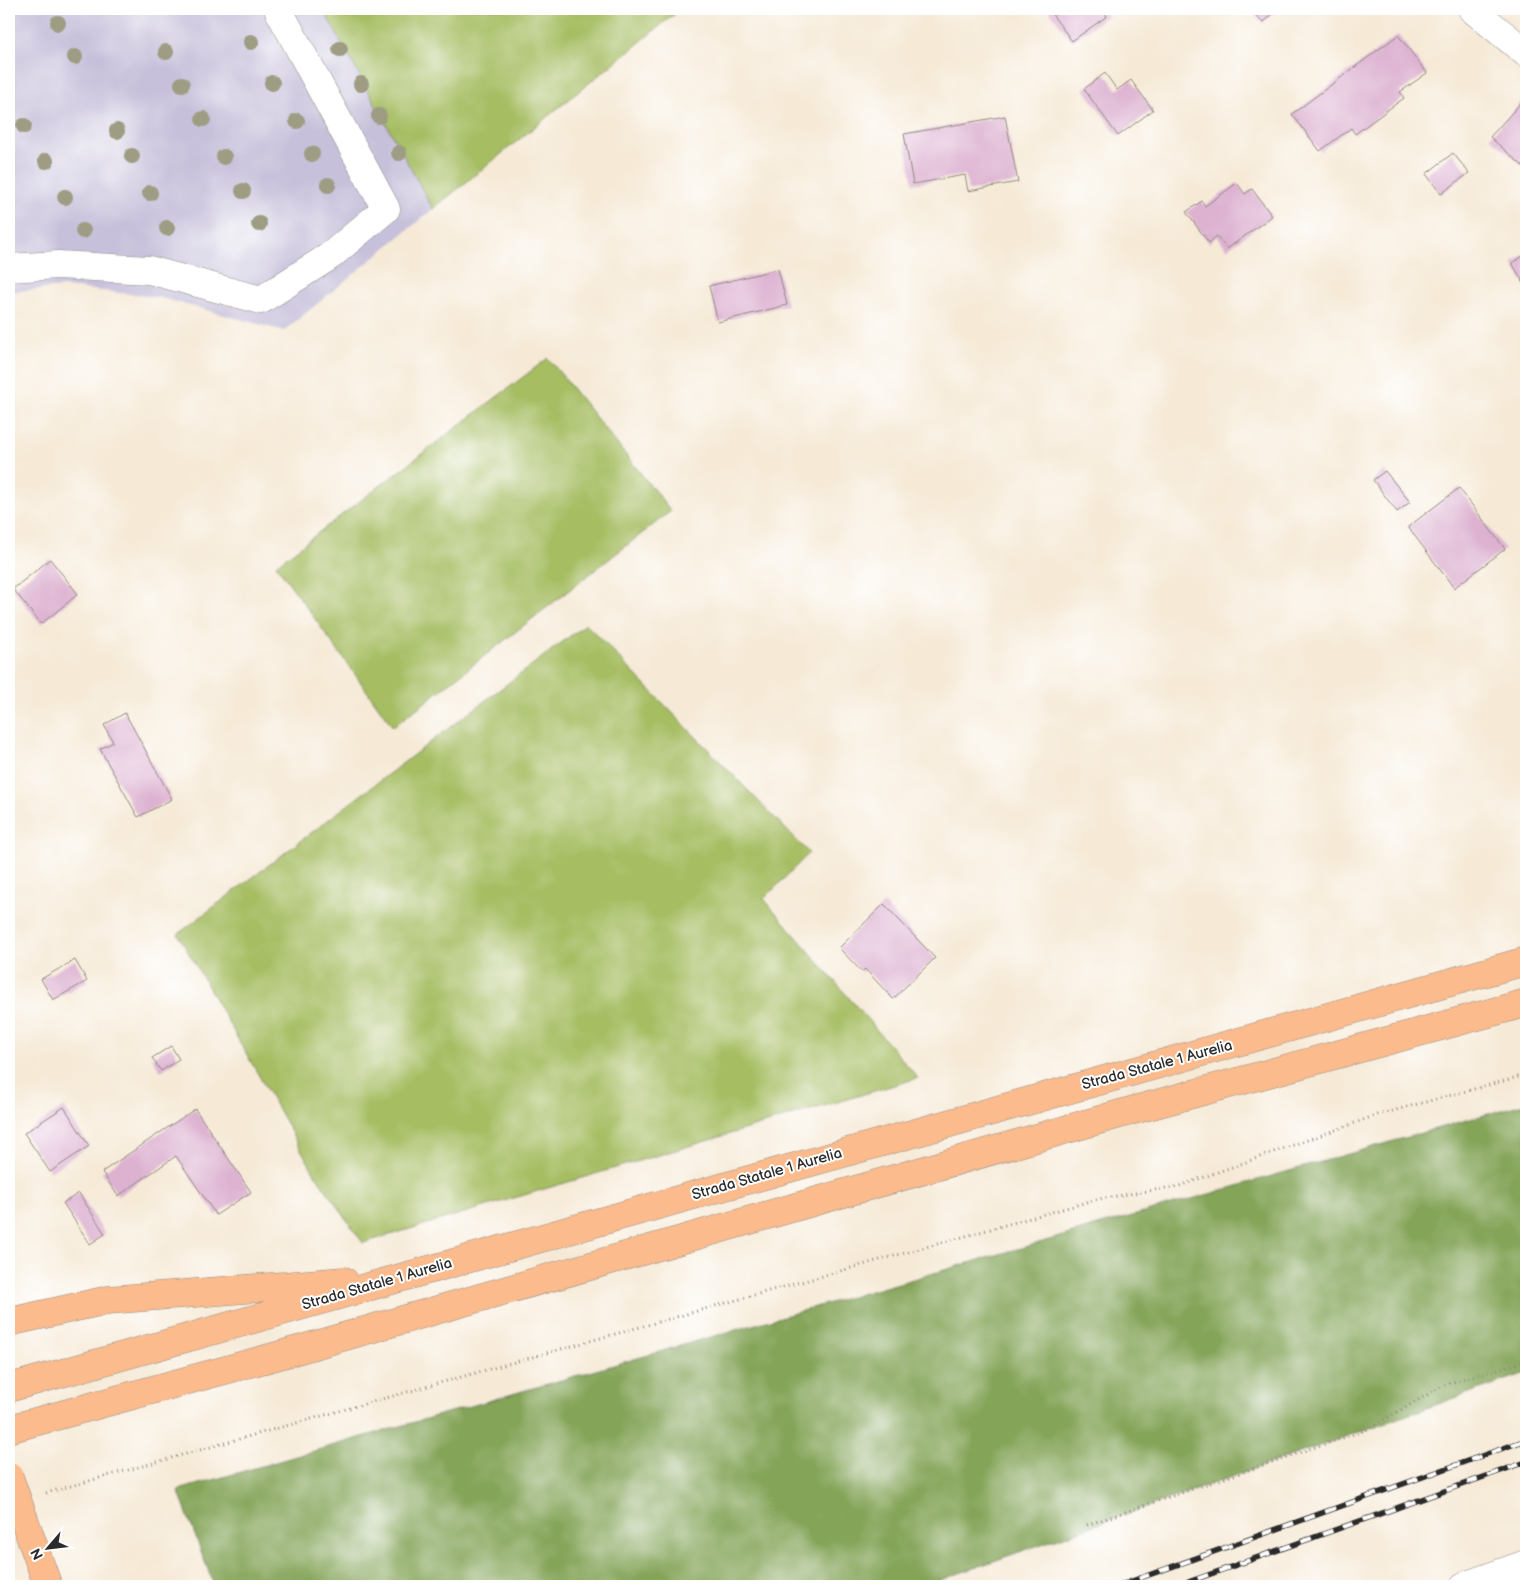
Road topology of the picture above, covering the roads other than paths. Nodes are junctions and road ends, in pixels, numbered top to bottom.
1 (278, 9) edge
2 (1472, 9) edge
3 (1526, 53) edge
4 (9, 268) edge
5 (1526, 961) edge
6 (1526, 1003) edge
7 (395, 1278) junction
8 (9, 1322) edge
9 (9, 1388) edge
10 (9, 1429) edge
11 (9, 1477) edge
12 (1526, 1564) edge
13 (48, 1586) edge
14 (1464, 1586) edge

1 - 4 street
2 - 3 street
5 - 7 main road, Strada Statale 1 Aurelia
6 - 10 main road
7 - 8 main road
7 - 9 main road, Strada Statale 1 Aurelia
11 - 13 main road, bridge
12 - 14 street

